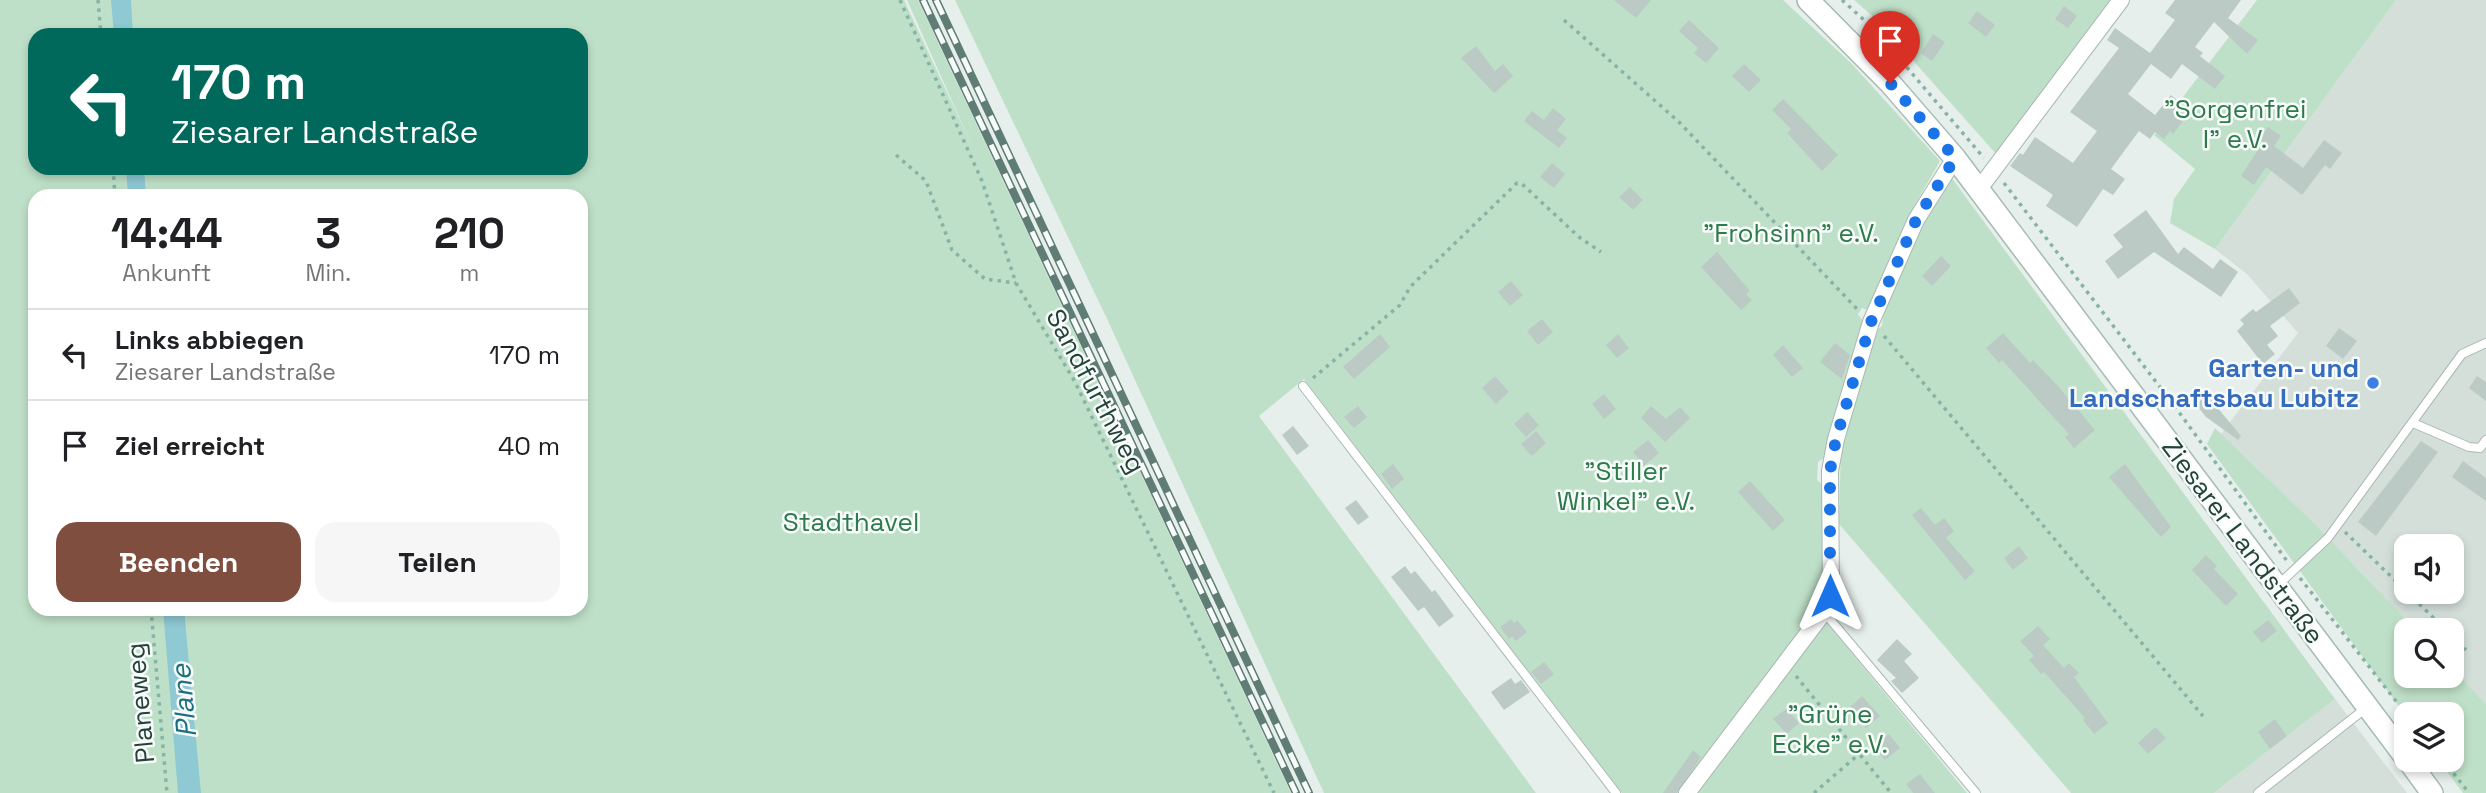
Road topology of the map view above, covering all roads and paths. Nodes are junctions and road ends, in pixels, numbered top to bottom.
1 (98, 0) edge
2 (900, 0) edge
3 (1808, 0) edge
4 (1842, 0) edge
5 (2121, 0) edge
6 (1564, 20) dead end
7 (100, 28) edge
8 (896, 155) dead end
9 (1955, 158) junction
10 (1994, 169) junction
11 (1979, 189) junction
12 (1601, 252) dead end
13 (1016, 283) junction
14 (1859, 311) dead end
15 (1878, 330) dead end
16 (2486, 343) edge
17 (1303, 386) joint
18 (2413, 423) junction
19 (2486, 440) edge
20 (2338, 525) junction
21 (2295, 572) junction
22 (2394, 579) edge
23 (2276, 586) junction
24 (2419, 604) edge
25 (1824, 612) junction
26 (152, 616) edge
27 (2434, 618) edge
28 (1791, 669) dead end
29 (2397, 702) edge
30 (2368, 706) junction
31 (2203, 716) dead end
32 (2394, 741) edge
33 (1859, 754) junction
34 (2417, 772) edge
35 (2452, 772) edge
36 (167, 793) edge
37 (1274, 793) edge
38 (1616, 793) edge
39 (1687, 793) edge
40 (1814, 793) edge
41 (1891, 793) edge
42 (1976, 793) edge
43 (2258, 793) edge
44 (2432, 793) edge
45 (2469, 793) edge

1 - 7 path
2 - 13 path, Sandfurthweg
3 - 9 main road, Ziesarer Landstraße
4 - 10 path
5 - 10 street
6 - 14 path
8 - 13 path
9 - 11 main road, Ziesarer Landstraße
9 - 25 street
10 - 11 street
10 - 21 path
11 - 23 main road, Ziesarer Landstraße
12 - 17 path
13 - 37 path, Sandfurthweg
15 - 31 path
16 - 18 lane
17 - 38 lane
18 - 19 lane
18 - 20 lane
20 - 21 lane
20 - 22 path
21 - 23 lane
21 - 29 path
23 - 30 main road, Ziesarer Landstraße
24 - 27 path
25 - 39 street
25 - 42 lane
26 - 36 path, Planeweg
28 - 33 path
30 - 32 main road, Ziesarer Landstraße
30 - 43 lane
33 - 40 path
33 - 41 path
34 - 44 main road, Ziesarer Landstraße
35 - 45 path

